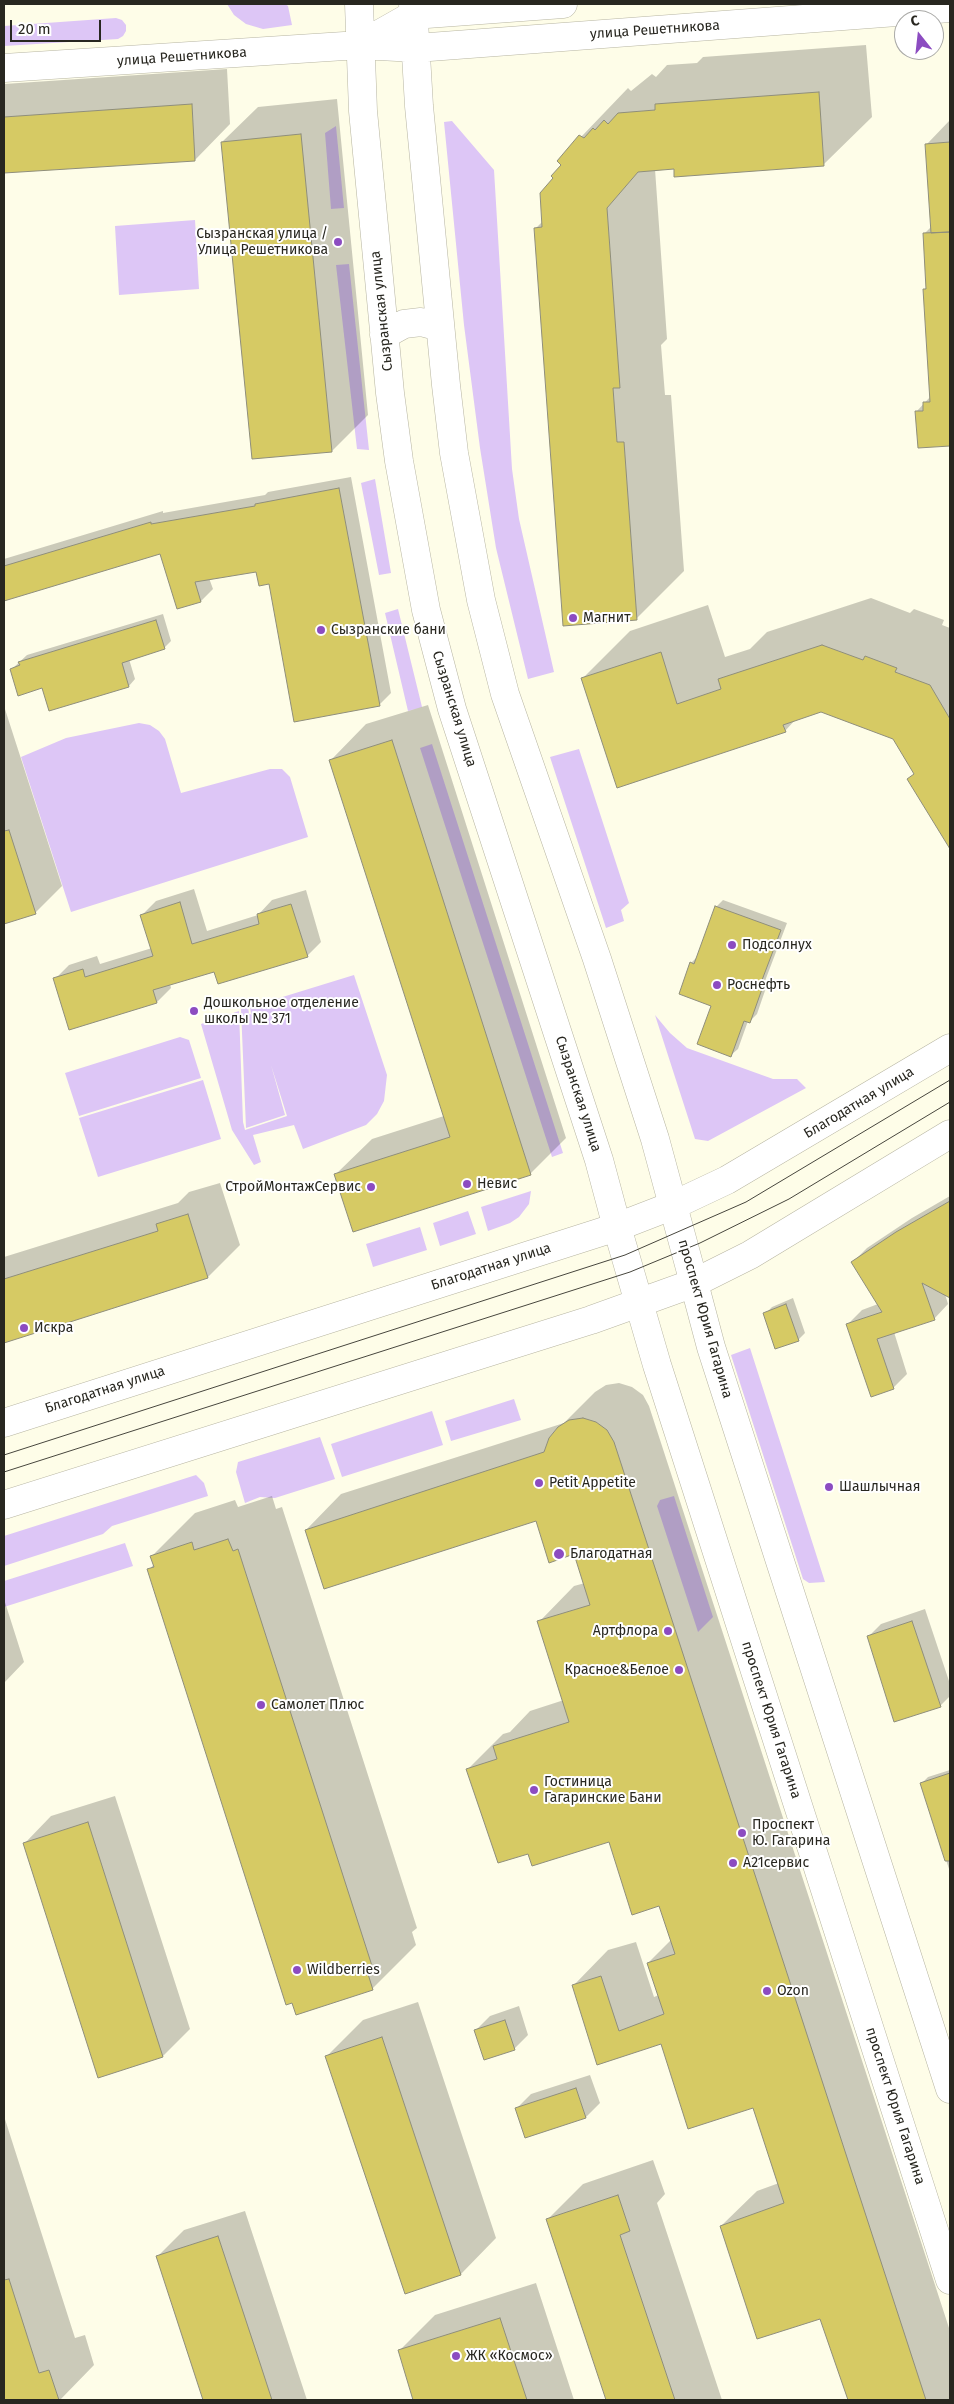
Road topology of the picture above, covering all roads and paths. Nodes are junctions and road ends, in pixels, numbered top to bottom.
1 (359, 4) edge
2 (563, 4) edge
3 (950, 8) edge
4 (413, 9) edge
5 (360, 45) junction
6 (416, 48) junction
7 (4, 68) edge
8 (440, 327) junction
9 (384, 335) junction
10 (950, 1048) edge
11 (950, 1134) edge
12 (674, 1205) junction
13 (617, 1227) junction
14 (694, 1283) junction
15 (639, 1303) junction
16 (4, 1423) edge
17 (4, 1506) edge
18 (950, 2088) edge
19 (950, 2280) edge

1 - 5 main road, Сызранская улица
2 - 4 main road, улица Решетникова
3 - 6 main road, улица Решетникова
4 - 5 main road, улица Решетникова
4 - 6 main road
5 - 6 main road, улица Решетникова
5 - 7 main road, улица Решетникова
5 - 9 main road, Сызранская улица
6 - 8 main road
8 - 9 main road
8 - 12 main road
9 - 13 main road, Сызранская улица
10 - 12 main road, Благодатная улица
11 - 14 main road
12 - 13 main road, Благодатная улица
12 - 14 main road, проспект Юрия Гагарина
13 - 15 main road, Сызранская улица
13 - 16 main road, Благодатная улица
14 - 15 main road
14 - 18 main road, проспект Юрия Гагарина
15 - 17 main road
15 - 19 main road, проспект Юрия Гагарина

